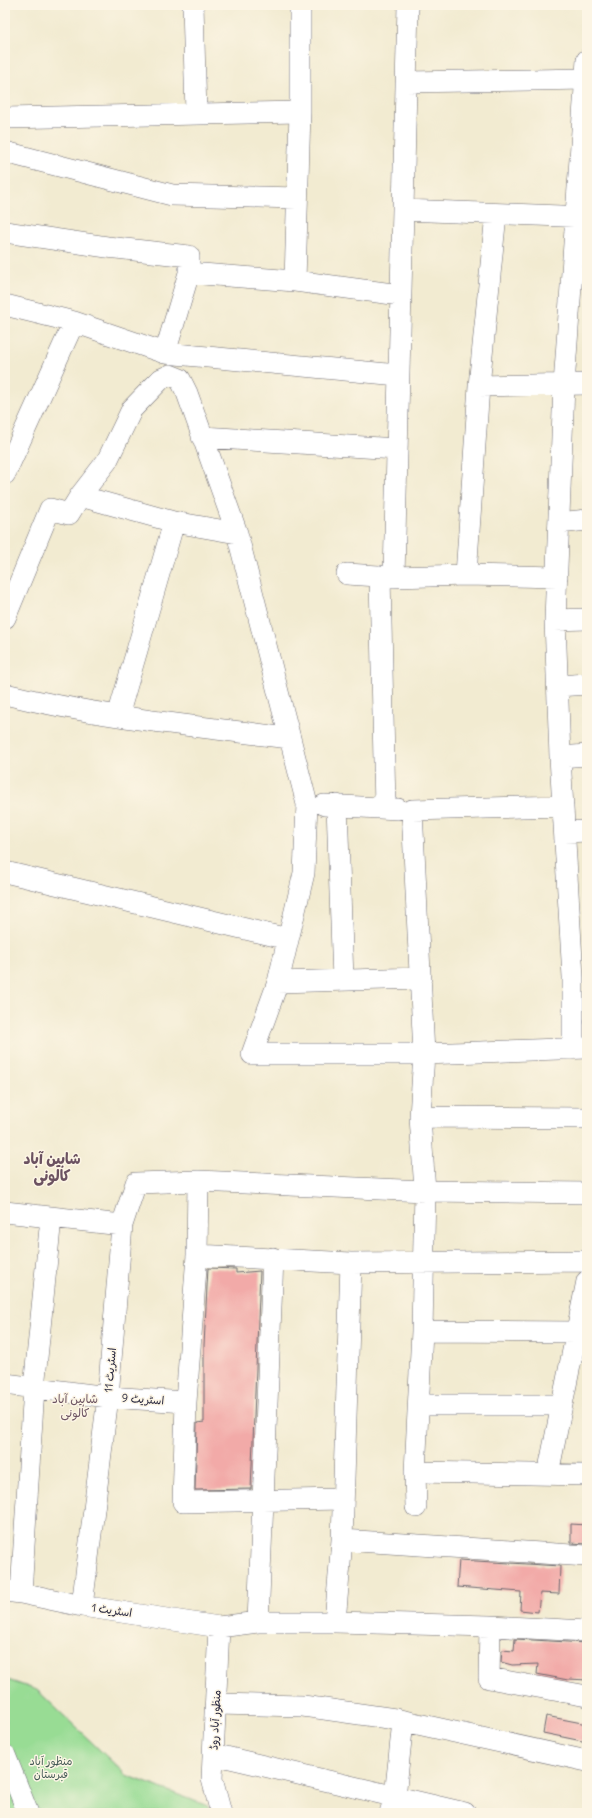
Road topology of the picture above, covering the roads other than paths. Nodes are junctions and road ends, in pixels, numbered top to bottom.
1 (193, 5) edge
2 (300, 5) edge
3 (408, 5) edge
4 (586, 70) edge
5 (406, 82) junction
6 (300, 112) junction
7 (196, 114) junction
8 (5, 118) edge
9 (584, 143) edge
10 (5, 152) edge
11 (298, 198) junction
12 (403, 210) junction
13 (496, 214) junction
14 (581, 217) edge
15 (5, 232) edge
16 (189, 273) junction
17 (295, 281) junction
18 (400, 296) junction
19 (5, 305) edge
20 (578, 308) edge
21 (74, 322) junction
22 (165, 353) junction
23 (398, 375) junction
24 (587, 384) edge
25 (564, 385) junction
26 (479, 386) junction
27 (202, 437) junction
28 (397, 449) junction
29 (5, 474) edge
30 (80, 496) junction
31 (587, 520) edge
32 (174, 522) junction
33 (559, 523) junction
34 (237, 533) junction
35 (347, 574) dead end
36 (466, 575) junction
37 (387, 576) junction
38 (557, 577) junction
39 (5, 618) edge
40 (587, 619) edge
41 (555, 620) junction
42 (587, 684) edge
43 (558, 686) junction
44 (5, 694) edge
45 (118, 716) junction
46 (289, 738) junction
47 (587, 755) edge
48 (560, 757) junction
49 (307, 804) junction
50 (337, 805) junction
51 (563, 806) junction
52 (385, 808) junction
53 (412, 810) junction
54 (587, 831) edge
55 (565, 832) junction
56 (5, 872) edge
57 (578, 905) edge
58 (288, 939) junction
59 (580, 977) edge
60 (421, 978) junction
61 (343, 980) junction
62 (278, 982) junction
63 (580, 1048) edge
64 (424, 1054) junction
65 (420, 1117) junction
66 (587, 1118) edge
67 (198, 1181) junction
68 (425, 1191) junction
69 (587, 1193) edge
70 (5, 1212) edge
71 (51, 1218) junction
72 (122, 1225) junction
73 (197, 1255) junction
74 (273, 1258) junction
75 (587, 1261) edge
76 (351, 1263) junction
77 (423, 1263) junction
78 (587, 1281) edge
79 (422, 1331) junction
80 (577, 1332) junction
81 (5, 1384) edge
82 (34, 1388) junction
83 (108, 1397) junction
84 (186, 1402) junction
85 (418, 1405) junction
86 (562, 1405) junction
87 (414, 1472) junction
88 (548, 1474) junction
89 (587, 1475) edge
90 (343, 1499) junction
91 (263, 1502) junction
92 (416, 1507) dead end
93 (342, 1540) junction
94 (587, 1556) edge
95 (13, 1592) edge
96 (82, 1606) junction
97 (258, 1622) junction
98 (335, 1622) junction
99 (490, 1626) junction
100 (219, 1627) junction
101 (587, 1630) edge
102 (587, 1696) edge
103 (216, 1704) junction
104 (402, 1721) junction
105 (213, 1754) junction
106 (5, 1755) edge
107 (587, 1761) edge
108 (392, 1805) edge
109 (28, 1813) edge
110 (221, 1813) edge
111 (465, 1813) edge

1 - 7 street
2 - 6 street
3 - 5 street
4 - 5 street
4 - 9 street
5 - 12 street
6 - 7 street
6 - 11 street
7 - 8 street
9 - 14 street
10 - 11 street
11 - 17 street
12 - 13 street
12 - 18 street
13 - 14 street
13 - 26 street
14 - 20 street
15 - 16 street
16 - 17 street
16 - 22 street
17 - 18 street
18 - 23 street
19 - 21 street
20 - 25 street
21 - 22 street
21 - 29 street
22 - 23 street
23 - 28 street
24 - 25 street
25 - 26 street
25 - 33 street
26 - 36 street
27 - 28 street
27 - 30 street
27 - 34 street
28 - 37 street
30 - 32 street
30 - 39 street
31 - 33 street
32 - 34 street
32 - 45 street
33 - 38 street
34 - 46 street
35 - 37 street
36 - 37 street
36 - 38 street
37 - 52 street
38 - 41 street
40 - 41 street
41 - 43 street
42 - 43 street
43 - 48 street
44 - 45 street
45 - 46 street
46 - 49 street
47 - 48 street
48 - 51 street
49 - 50 street
49 - 58 street
50 - 52 street
50 - 61 street
51 - 53 street
51 - 55 street
52 - 53 street
53 - 60 street
54 - 55 street
55 - 57 street
56 - 58 street
57 - 59 street
58 - 62 street
59 - 63 street
60 - 61 street
60 - 64 street
61 - 62 street
62 - 64 street
63 - 64 street
64 - 65 street
65 - 66 street
65 - 68 street
67 - 68 street
67 - 72 street, اسٹریٹ 11
67 - 73 street
68 - 69 street
68 - 77 street
70 - 71 street
71 - 72 street
71 - 82 street
72 - 83 street, اسٹریٹ 11
73 - 74 street
73 - 84 street
74 - 76 street
74 - 91 street
75 - 77 street
76 - 77 street
76 - 90 street
77 - 79 street
78 - 80 street
79 - 80 street
79 - 85 street
80 - 86 street
81 - 82 street, اسٹریٹ 9
82 - 83 street, اسٹریٹ 9
82 - 95 street
83 - 84 street, اسٹریٹ 9
83 - 96 street, اسٹریٹ 11
84 - 91 street
85 - 86 street
85 - 87 street
86 - 88 street
87 - 88 street
87 - 92 street
88 - 89 street
90 - 91 street
90 - 93 street
91 - 97 street
93 - 94 street
93 - 98 street
95 - 96 street, اسٹریٹ 1
96 - 100 street, اسٹریٹ 1
97 - 98 street, اسٹریٹ 1
97 - 100 street, اسٹریٹ 1
98 - 99 street, اسٹریٹ 1
99 - 101 street, اسٹریٹ 1
99 - 102 street
100 - 103 street, منظور آباد روڈ
103 - 104 street
103 - 105 street, منظور آباد روڈ
104 - 107 street
104 - 108 street
105 - 108 street
105 - 110 street, منظور آباد روڈ
106 - 109 street
108 - 111 street

